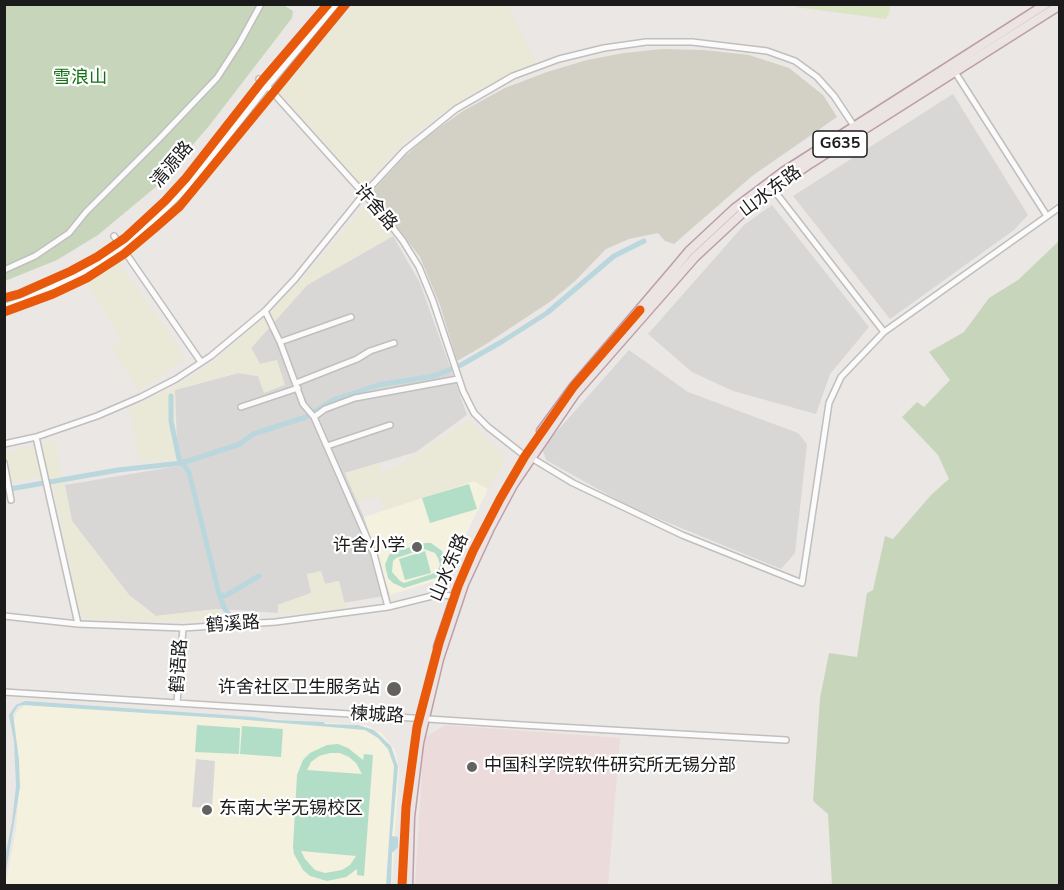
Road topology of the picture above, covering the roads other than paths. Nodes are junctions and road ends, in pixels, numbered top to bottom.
1 (261, 4) edge
2 (328, 4) edge
3 (336, 4) edge
4 (1046, 4) edge
5 (1059, 5) edge
6 (955, 72) junction
7 (263, 82) junction
8 (856, 130) junction
9 (774, 189) junction
10 (363, 195) junction
11 (1059, 207) edge
12 (1047, 216) junction
13 (114, 236) dead end
14 (121, 245) junction
15 (4, 270) edge
16 (4, 298) edge
17 (4, 307) edge
18 (265, 311) junction
19 (351, 317) dead end
20 (884, 332) junction
21 (280, 342) junction
22 (394, 343) dead end
23 (201, 362) junction
24 (458, 378) junction
25 (297, 386) junction
26 (241, 407) dead end
27 (314, 417) junction
28 (390, 425) dead end
29 (36, 437) junction
30 (4, 444) edge
31 (327, 446) junction
32 (527, 457) junction
33 (4, 464) edge
34 (11, 500) dead end
35 (457, 598) junction
36 (388, 607) junction
37 (4, 616) edge
38 (78, 624) junction
39 (183, 628) junction
40 (4, 692) edge
41 (177, 704) junction
42 (422, 718) junction
43 (786, 740) dead end
44 (402, 885) edge
45 (408, 885) edge

1 - 15 street
2 - 7 street, 清源路
3 - 7 street, 清源路
4 - 8 highway, 山水东路 / G635
5 - 6 highway, 山水东路 / G635
6 - 8 highway, 山水东路 / G635
6 - 12 street
7 - 10 street, 许舍路
7 - 14 street, 清源路
8 - 9 highway, 山水东路 / G635
8 - 10 street
8 - 32 highway, 山水东路 / G635
9 - 20 street
9 - 32 highway, 山水东路 / G635
10 - 18 street
10 - 24 street, 许舍路
11 - 12 street
12 - 20 street
13 - 14 street
14 - 16 street, 清源路
14 - 17 street, 清源路
14 - 23 street
18 - 21 street
18 - 23 street
19 - 21 street
20 - 32 street, 许舍路
21 - 25 street
22 - 25 street
23 - 29 street
24 - 27 street
24 - 32 street, 许舍路
25 - 26 street
25 - 27 street
27 - 31 street
28 - 31 street
29 - 30 street
29 - 38 street
31 - 36 street
32 - 35 highway, 山水东路 / G635
33 - 34 street
35 - 36 street, 鹤溪路
35 - 42 highway, 山水东路 / G635
36 - 39 street, 鹤溪路
37 - 38 street, 鹤溪路
38 - 39 street, 鹤溪路
39 - 41 street, 鹤语路
40 - 41 street, 楝城路
41 - 42 street, 楝城路
42 - 43 street, 楝城路
42 - 44 highway, 山水东路 / G635
42 - 45 highway, 山水东路 / G635

